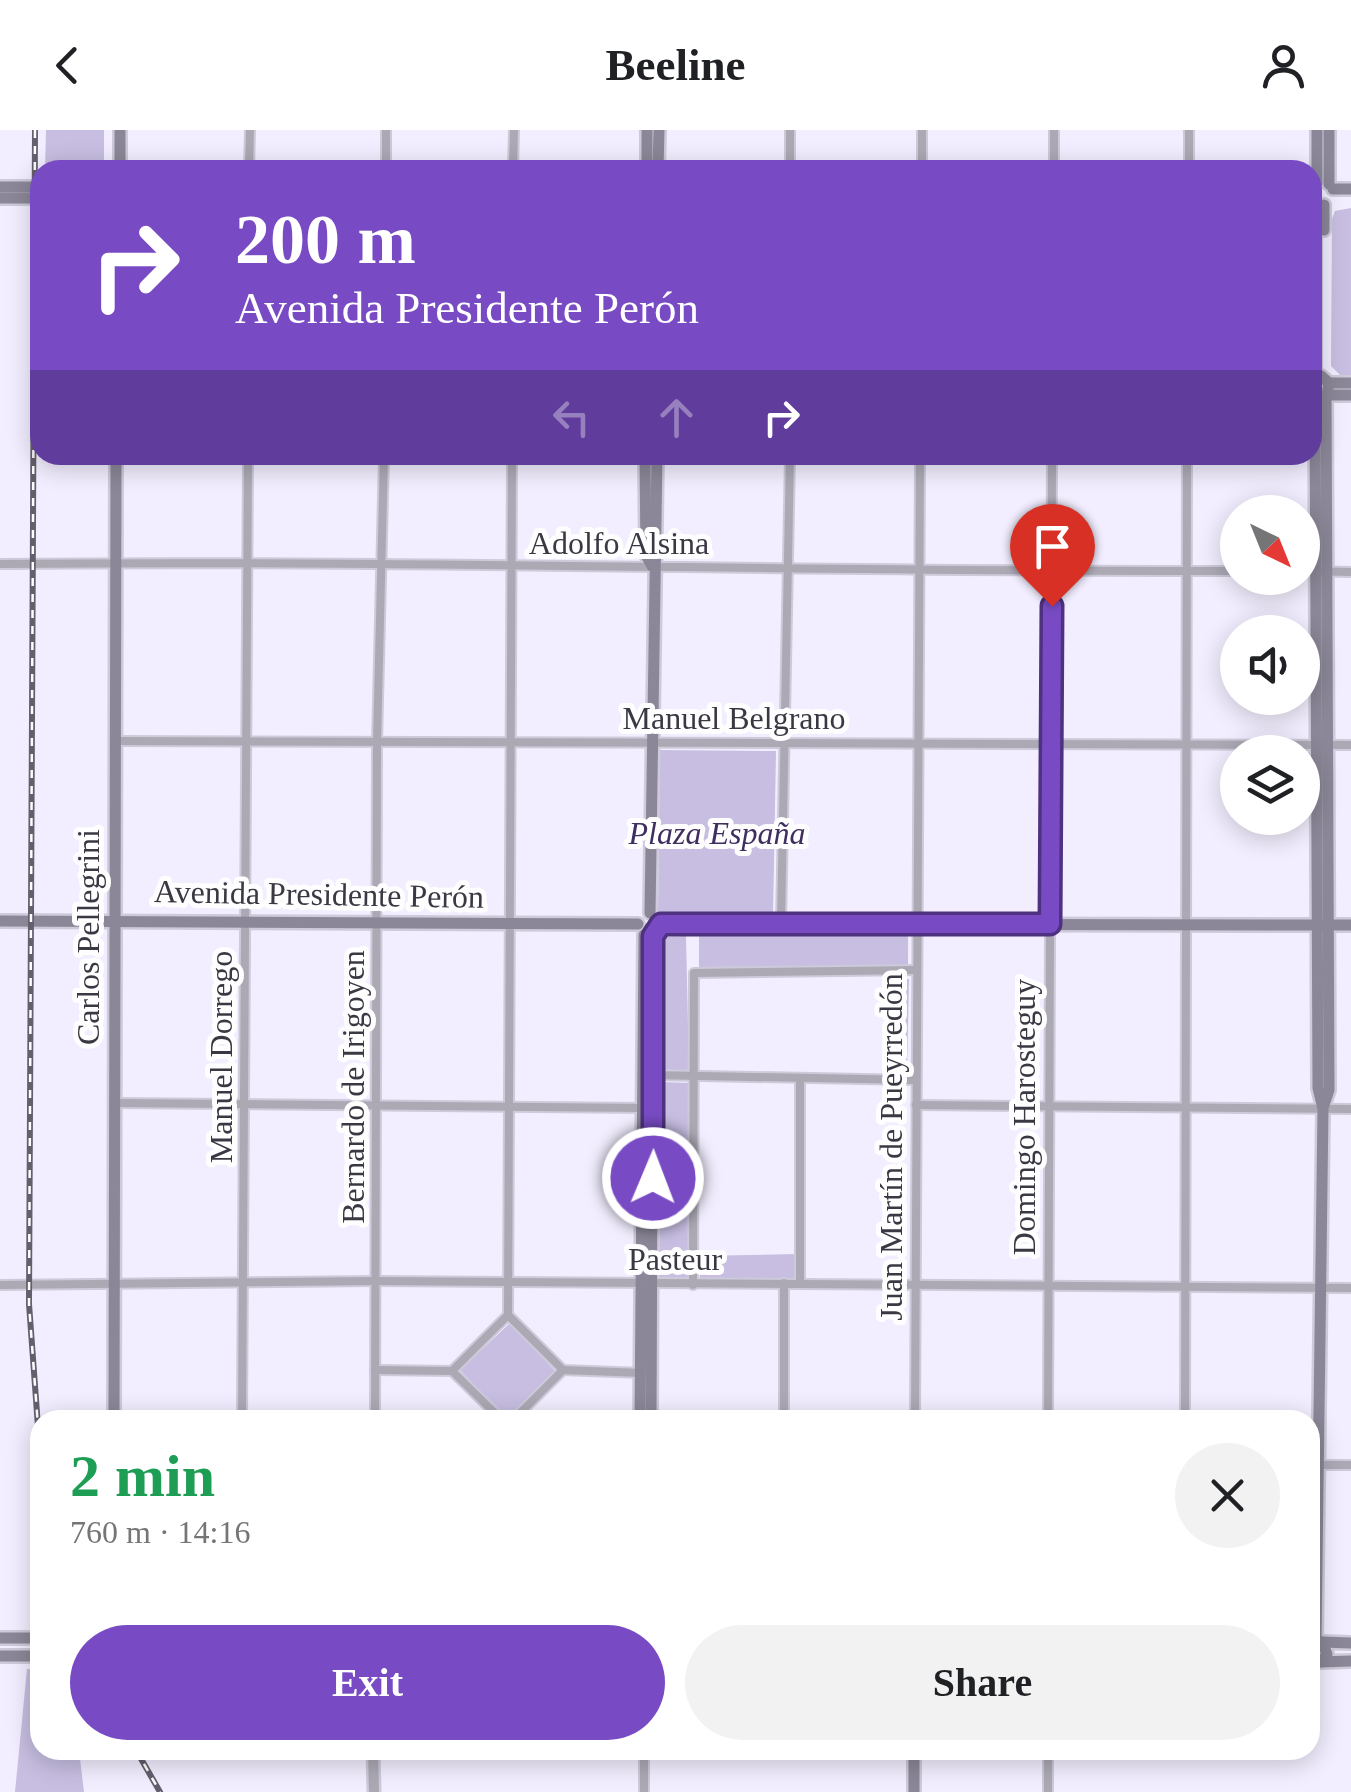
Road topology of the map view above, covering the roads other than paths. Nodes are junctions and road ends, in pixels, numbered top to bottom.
1 (120, 130) edge
2 (250, 130) edge
3 (386, 130) edge
4 (514, 130) edge
5 (647, 130) edge
6 (658, 130) edge
7 (790, 130) edge
8 (922, 130) edge
9 (1054, 130) edge
10 (1189, 130) edge
11 (1317, 130) edge
12 (1329, 130) edge
13 (120, 160) edge
14 (250, 160) edge
15 (386, 160) edge
16 (514, 160) edge
17 (647, 160) edge
18 (658, 160) edge
19 (790, 160) edge
20 (922, 160) edge
21 (1054, 160) edge
22 (1189, 160) edge
23 (1318, 160) edge
24 (1322, 180) edge
25 (0, 187) edge
26 (30, 187) edge
27 (1351, 192) edge
28 (1322, 194) edge
29 (0, 198) edge
30 (30, 198) edge
31 (1351, 383) edge
32 (1322, 388) edge
33 (1322, 388) edge
34 (1351, 395) edge
35 (116, 465) edge
36 (248, 465) edge
37 (384, 465) edge
38 (512, 465) edge
39 (645, 465) edge
40 (657, 465) edge
41 (790, 465) edge
42 (920, 465) edge
43 (1052, 465) edge
44 (1187, 465) edge
45 (1321, 465) edge
46 (248, 562) junction
47 (383, 563) junction
48 (0, 564) edge
49 (116, 564) junction
50 (652, 566) junction
51 (512, 568) junction
52 (790, 568) junction
53 (919, 570) junction
54 (1052, 571) junction
55 (1323, 571) junction
56 (1188, 572) junction
57 (1220, 572) edge
58 (1351, 572) edge
59 (116, 741) junction
60 (247, 741) junction
61 (377, 742) junction
62 (512, 742) junction
63 (651, 742) junction
64 (782, 743) junction
65 (919, 744) junction
66 (1051, 744) junction
67 (1188, 745) junction
68 (1323, 745) junction
69 (1351, 745) edge
70 (650, 913) junction
71 (115, 920) junction
72 (246, 920) junction
73 (0, 921) edge
74 (378, 923) junction
75 (510, 923) junction
76 (781, 923) junction
77 (918, 923) junction
78 (661, 924) junction
79 (1050, 924) junction
80 (1187, 925) junction
81 (1324, 925) junction
82 (1351, 925) edge
83 (645, 932) junction
84 (916, 970) junction
85 (649, 1075) junction
86 (694, 1077) junction
87 (800, 1080) junction
88 (914, 1080) junction
89 (115, 1103) junction
90 (246, 1104) junction
91 (378, 1104) junction
92 (916, 1105) junction
93 (1050, 1106) junction
94 (510, 1107) junction
95 (1186, 1107) junction
96 (648, 1108) junction
97 (1323, 1109) junction
98 (1351, 1109) edge
99 (376, 1281) junction
100 (115, 1283) junction
101 (244, 1283) junction
102 (784, 1283) junction
103 (510, 1284) junction
104 (646, 1284) junction
105 (694, 1284) junction
106 (800, 1284) junction
107 (0, 1285) edge
108 (916, 1286) junction
109 (1049, 1286) junction
110 (1186, 1287) junction
111 (1321, 1288) junction
112 (1351, 1288) edge
113 (508, 1315) junction
114 (375, 1370) junction
115 (563, 1370) junction
116 (452, 1371) junction
117 (646, 1373) junction
118 (114, 1410) edge
119 (242, 1410) edge
120 (375, 1410) edge
121 (492, 1410) edge
122 (523, 1410) edge
123 (641, 1410) edge
124 (650, 1410) edge
125 (784, 1410) edge
126 (916, 1410) edge
127 (1048, 1410) edge
128 (1185, 1410) edge
129 (1317, 1410) edge
130 (1320, 1465) edge
131 (1351, 1465) edge
132 (0, 1638) edge
133 (30, 1638) edge
134 (1320, 1641) edge
135 (1351, 1643) edge
136 (0, 1656) edge
137 (30, 1656) edge
138 (1351, 1660) edge
139 (1320, 1662) edge
140 (374, 1760) edge
141 (644, 1760) edge
142 (914, 1760) edge
143 (1048, 1760) edge
144 (374, 1792) edge
145 (644, 1792) edge
146 (914, 1792) edge
147 (1048, 1792) edge

1 - 13 main road
2 - 14 street
3 - 15 street
4 - 16 street
5 - 17 main road
6 - 18 main road
7 - 19 street
8 - 20 street
9 - 21 street
10 - 22 street
11 - 23 main road
12 - 24 main road
25 - 26 main road
27 - 28 main road
29 - 30 main road
31 - 32 main road
33 - 34 main road
35 - 49 main road, Carlos Pellegrini
36 - 46 street, Manuel Dorrego
37 - 47 street, Bernardo de Irigoyen
38 - 51 street
39 - 50 main road
40 - 50 main road
41 - 52 street
42 - 53 street, Juan Martín de Pueyrredón
43 - 54 street, Domingo Harosteguy
44 - 56 street
45 - 55 main road
46 - 47 street, Adolfo Alsina
46 - 49 street, Adolfo Alsina
46 - 60 street, Manuel Dorrego
47 - 51 street, Adolfo Alsina
47 - 61 street, Bernardo de Irigoyen
48 - 49 street, Adolfo Alsina
49 - 59 main road, Carlos Pellegrini
50 - 51 street, Adolfo Alsina
50 - 52 street, Adolfo Alsina
50 - 63 main road
51 - 62 street
52 - 53 street, Adolfo Alsina
52 - 64 street
53 - 54 street, Adolfo Alsina
53 - 65 street, Juan Martín de Pueyrredón
54 - 56 street, Adolfo Alsina
54 - 66 street, Domingo Harosteguy
55 - 58 street
55 - 68 main road
56 - 57 street, Adolfo Alsina
56 - 67 street
59 - 60 street, Manuel Belgrano
59 - 71 main road, Carlos Pellegrini
60 - 61 street, Manuel Belgrano
60 - 72 street, Manuel Dorrego
61 - 62 street, Manuel Belgrano
61 - 74 street, Bernardo de Irigoyen
62 - 63 street, Manuel Belgrano
62 - 75 street
63 - 64 street, Manuel Belgrano
63 - 70 main road
64 - 65 street, Manuel Belgrano
64 - 76 street
65 - 66 street, Manuel Belgrano
65 - 77 street, Juan Martín de Pueyrredón
66 - 67 street, Manuel Belgrano
66 - 79 street, Domingo Harosteguy
67 - 68 street, Manuel Belgrano
67 - 80 street
68 - 69 street, Manuel Belgrano
68 - 81 main road
70 - 78 main road
70 - 83 main road
71 - 72 main road, Avenida Presidente Perón
71 - 73 main road, Avenida Presidente Perón
71 - 89 main road, Carlos Pellegrini
72 - 74 main road, Avenida Presidente Perón
72 - 90 street, Manuel Dorrego
74 - 75 main road, Avenida Presidente Perón
74 - 91 street, Bernardo de Irigoyen
75 - 83 main road, Avenida Presidente Perón
75 - 94 street
76 - 77 main road
76 - 78 main road
77 - 79 main road
77 - 84 street, Juan Martín de Pueyrredón
78 - 83 main road
79 - 80 main road
79 - 93 street, Domingo Harosteguy
80 - 81 main road
80 - 95 street
81 - 82 main road
81 - 97 main road
83 - 85 main road
84 - 86 street
84 - 88 street, Juan Martín de Pueyrredón
85 - 86 street
85 - 96 main road
86 - 87 street
86 - 105 street
87 - 88 street
87 - 106 street
88 - 92 street, Juan Martín de Pueyrredón
89 - 90 street
89 - 100 main road, Carlos Pellegrini
90 - 91 street
90 - 101 street, Manuel Dorrego
91 - 94 street
91 - 99 street, Bernardo de Irigoyen
92 - 93 street
92 - 108 street, Juan Martín de Pueyrredón
93 - 95 street
93 - 109 street, Domingo Harosteguy
94 - 96 street
94 - 103 street
95 - 97 street
95 - 110 street
96 - 104 main road
97 - 98 street
97 - 111 main road
99 - 101 street, Pasteur
99 - 103 street, Pasteur
99 - 114 street, Bernardo de Irigoyen
100 - 101 street, Pasteur
100 - 107 street, Pasteur
100 - 118 main road, Carlos Pellegrini
101 - 119 street, Manuel Dorrego
102 - 105 street, Pasteur
102 - 106 street, Pasteur
102 - 125 street
103 - 104 street, Pasteur
103 - 113 street
104 - 105 street, Pasteur
104 - 117 main road
106 - 108 street, Pasteur
108 - 109 street, Pasteur
108 - 126 street, Juan Martín de Pueyrredón
109 - 110 street, Pasteur
109 - 127 street, Domingo Harosteguy
110 - 111 street, Pasteur
110 - 128 street
111 - 112 street, Pasteur
111 - 129 main road
113 - 115 street
113 - 116 street
114 - 116 street
114 - 120 street, Bernardo de Irigoyen
115 - 117 street
115 - 122 street
116 - 121 street
117 - 123 main road
117 - 124 main road
130 - 131 street
132 - 133 main road
134 - 135 main road
136 - 137 main road
138 - 139 main road
140 - 144 street
141 - 145 street
142 - 146 main road
143 - 147 street

